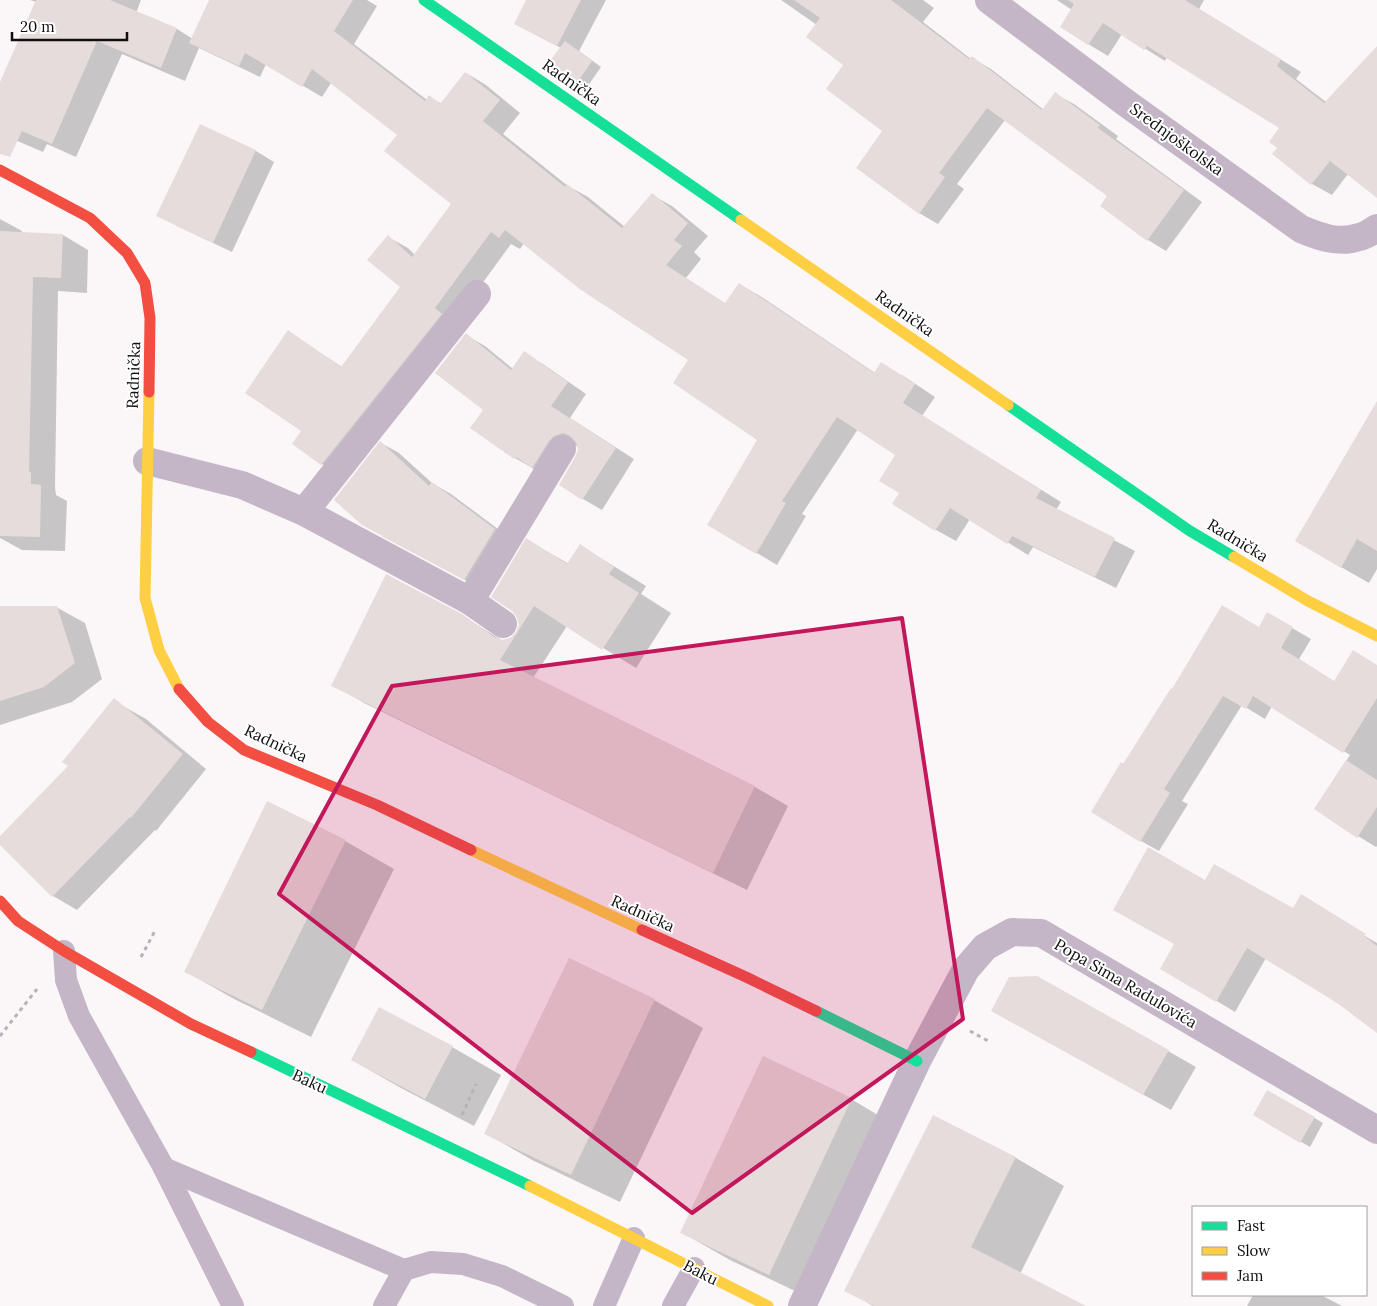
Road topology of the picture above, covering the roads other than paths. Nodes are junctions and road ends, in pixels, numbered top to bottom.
1 (424, 0) edge
2 (989, 0) edge
3 (0, 170) edge
4 (1377, 228) edge
5 (478, 294) dead end
6 (562, 449) dead end
7 (147, 461) junction
8 (304, 512) junction
9 (470, 602) junction
10 (503, 624) dead end
11 (1377, 636) edge
12 (0, 901) edge
13 (64, 951) junction
14 (917, 1061) junction
15 (1377, 1130) edge
16 (164, 1168) junction
17 (634, 1238) junction
18 (694, 1268) junction
19 (404, 1270) junction
20 (233, 1306) edge
21 (384, 1306) edge
22 (563, 1306) edge
23 (604, 1306) edge
24 (673, 1306) edge
25 (768, 1306) edge
26 (802, 1306) edge

1 - 11 street, Radnička
2 - 4 street, Srednjoškolska
3 - 7 street, Radnička
5 - 8 street
6 - 9 street
7 - 8 street
7 - 14 street, Radnička
8 - 9 street
9 - 10 street
12 - 13 street, Baku
13 - 16 lane
13 - 17 street, Baku
14 - 15 street, Popa Sima Radulovića
14 - 26 street, Popa Sima Radulovića
16 - 19 lane
16 - 20 lane
17 - 18 street, Baku
17 - 23 lane
18 - 24 lane
18 - 25 street, Baku
19 - 21 lane
19 - 22 lane

